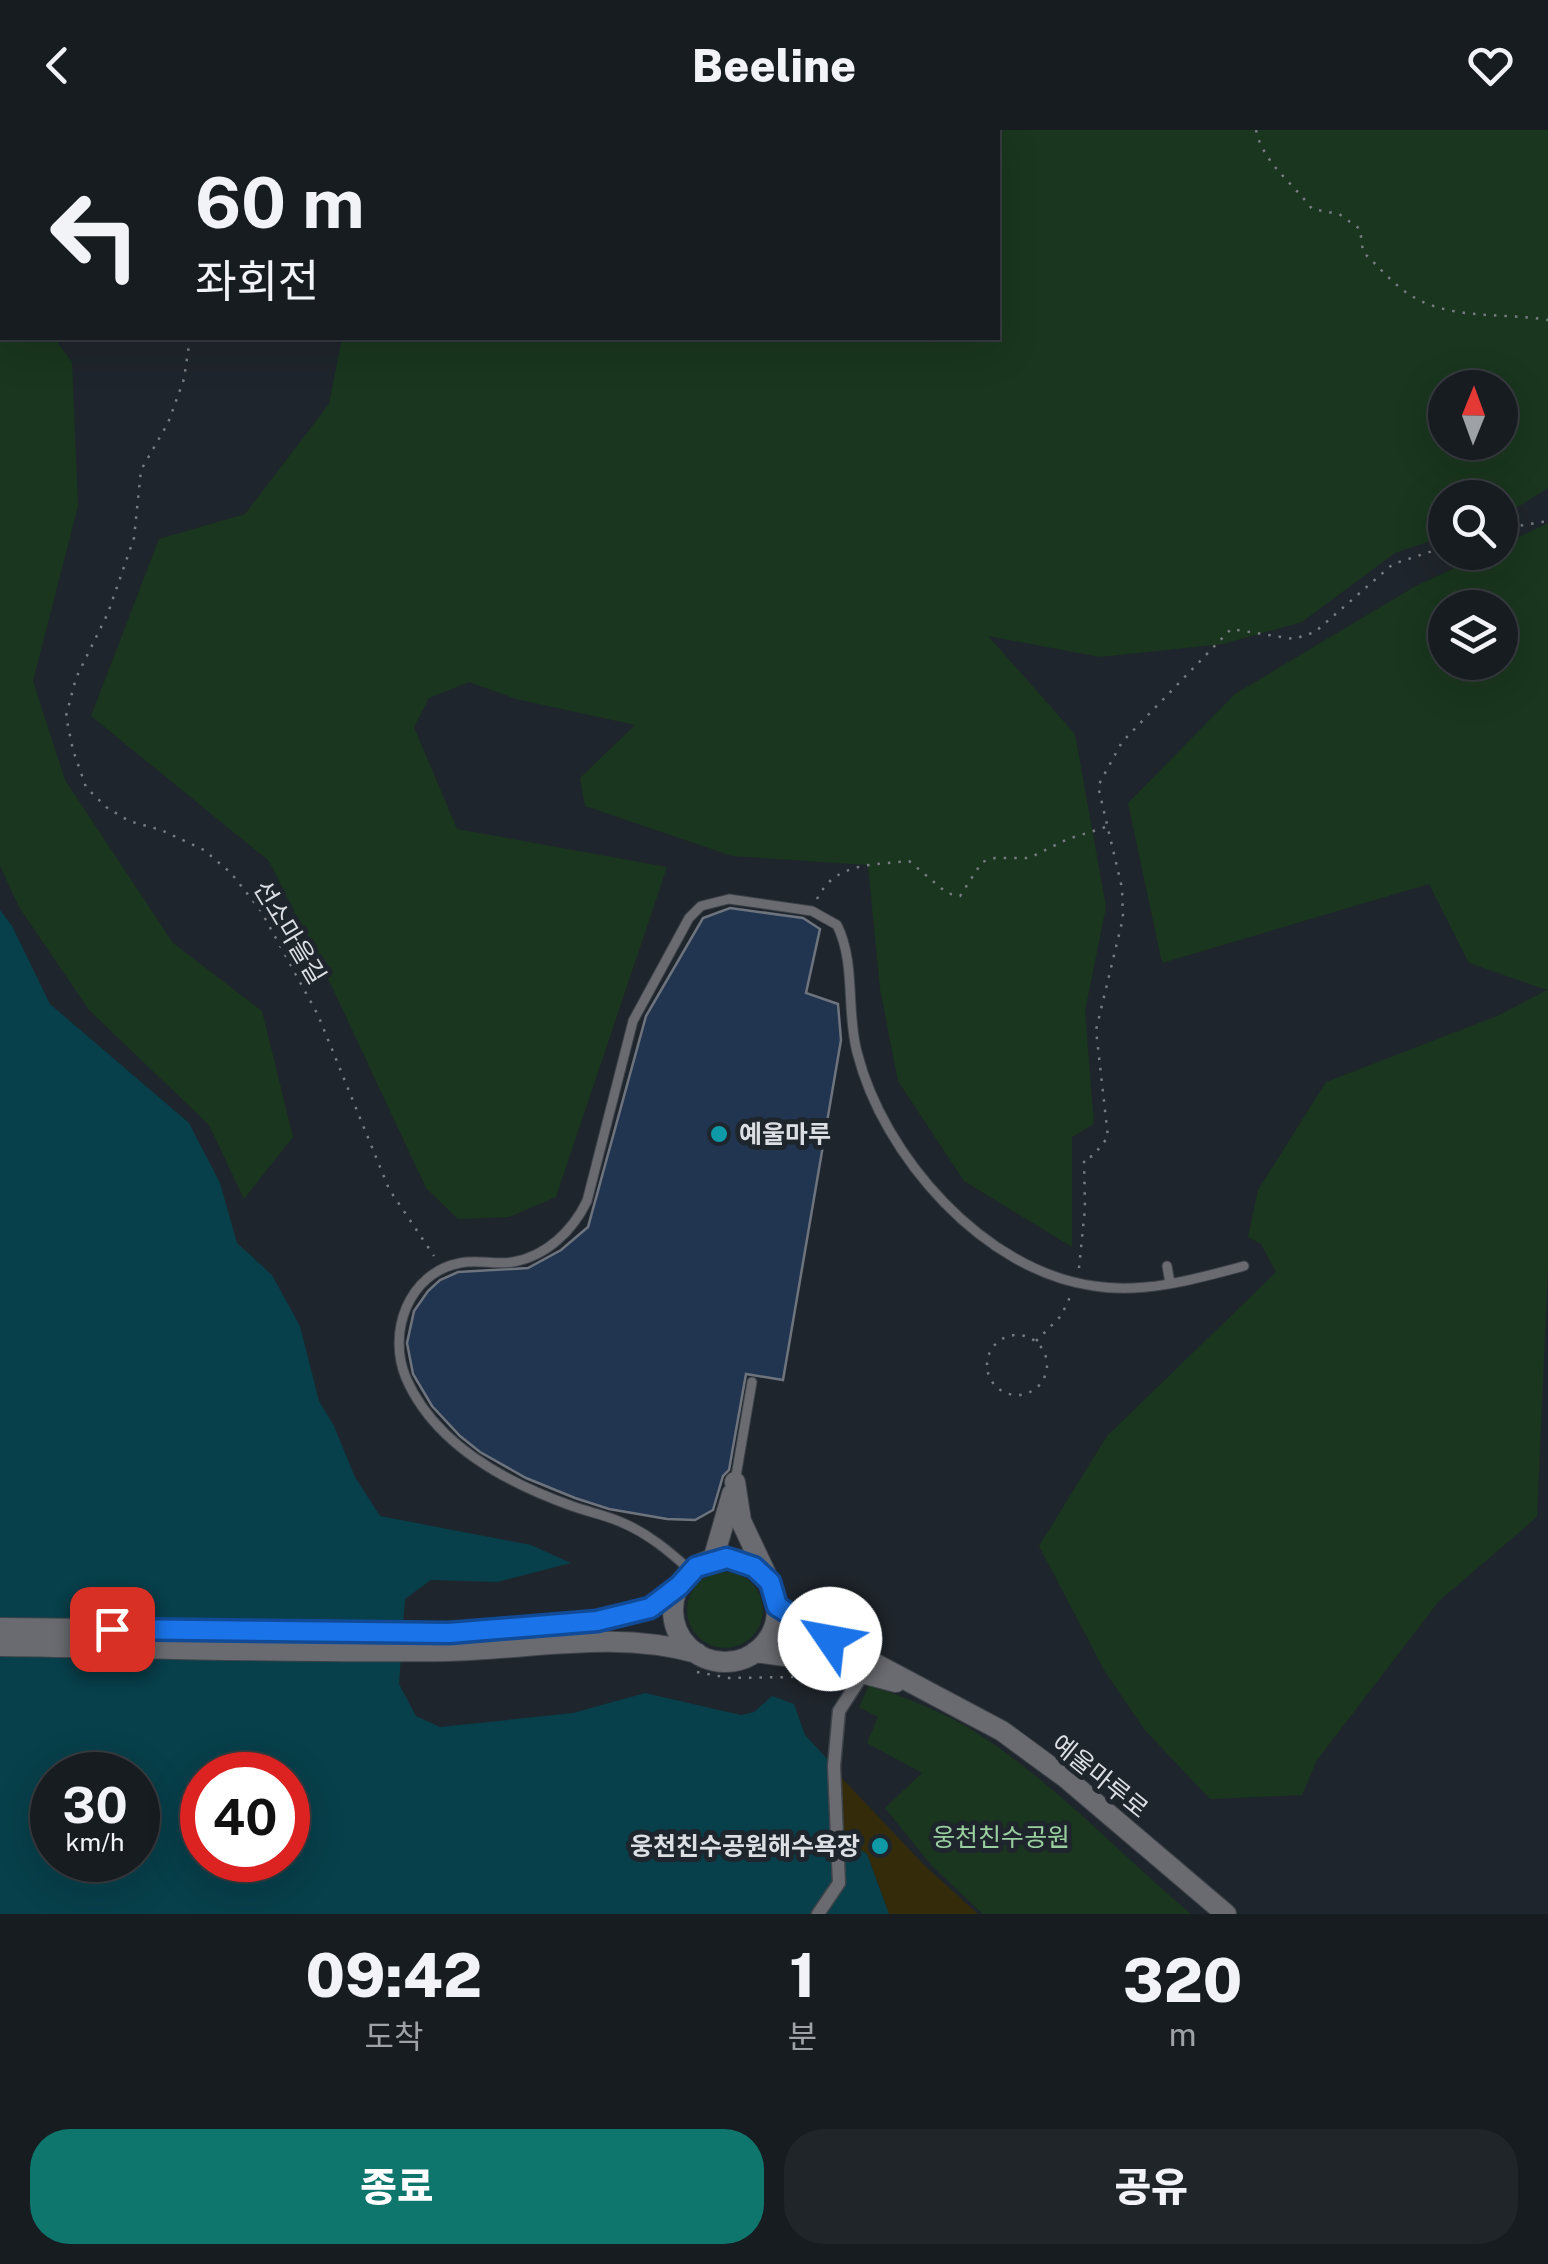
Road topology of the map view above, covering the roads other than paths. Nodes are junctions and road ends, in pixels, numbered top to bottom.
1 (1167, 1266) dead end
2 (1244, 1266) dead end
3 (1170, 1283) junction
4 (752, 1382) dead end
5 (735, 1482) junction
6 (712, 1560) junction
7 (685, 1578) junction
8 (770, 1582) junction
9 (777, 1606) junction
10 (0, 1628) edge
11 (450, 1642) junction
12 (0, 1646) edge
13 (755, 1652) junction
14 (694, 1661) junction
15 (863, 1674) junction
16 (931, 1692) junction
17 (818, 1914) edge
18 (1226, 1914) edge

1 - 3 lane
2 - 3 lane
3 - 7 lane
4 - 5 lane
5 - 6 street
5 - 8 street
6 - 7 street
6 - 8 street
7 - 11 street
7 - 14 street
8 - 9 street
9 - 13 street
9 - 16 street
10 - 11 street
11 - 12 street
11 - 14 street
13 - 14 street
13 - 15 street
15 - 16 street
15 - 17 street
16 - 18 street, 예울마루로

